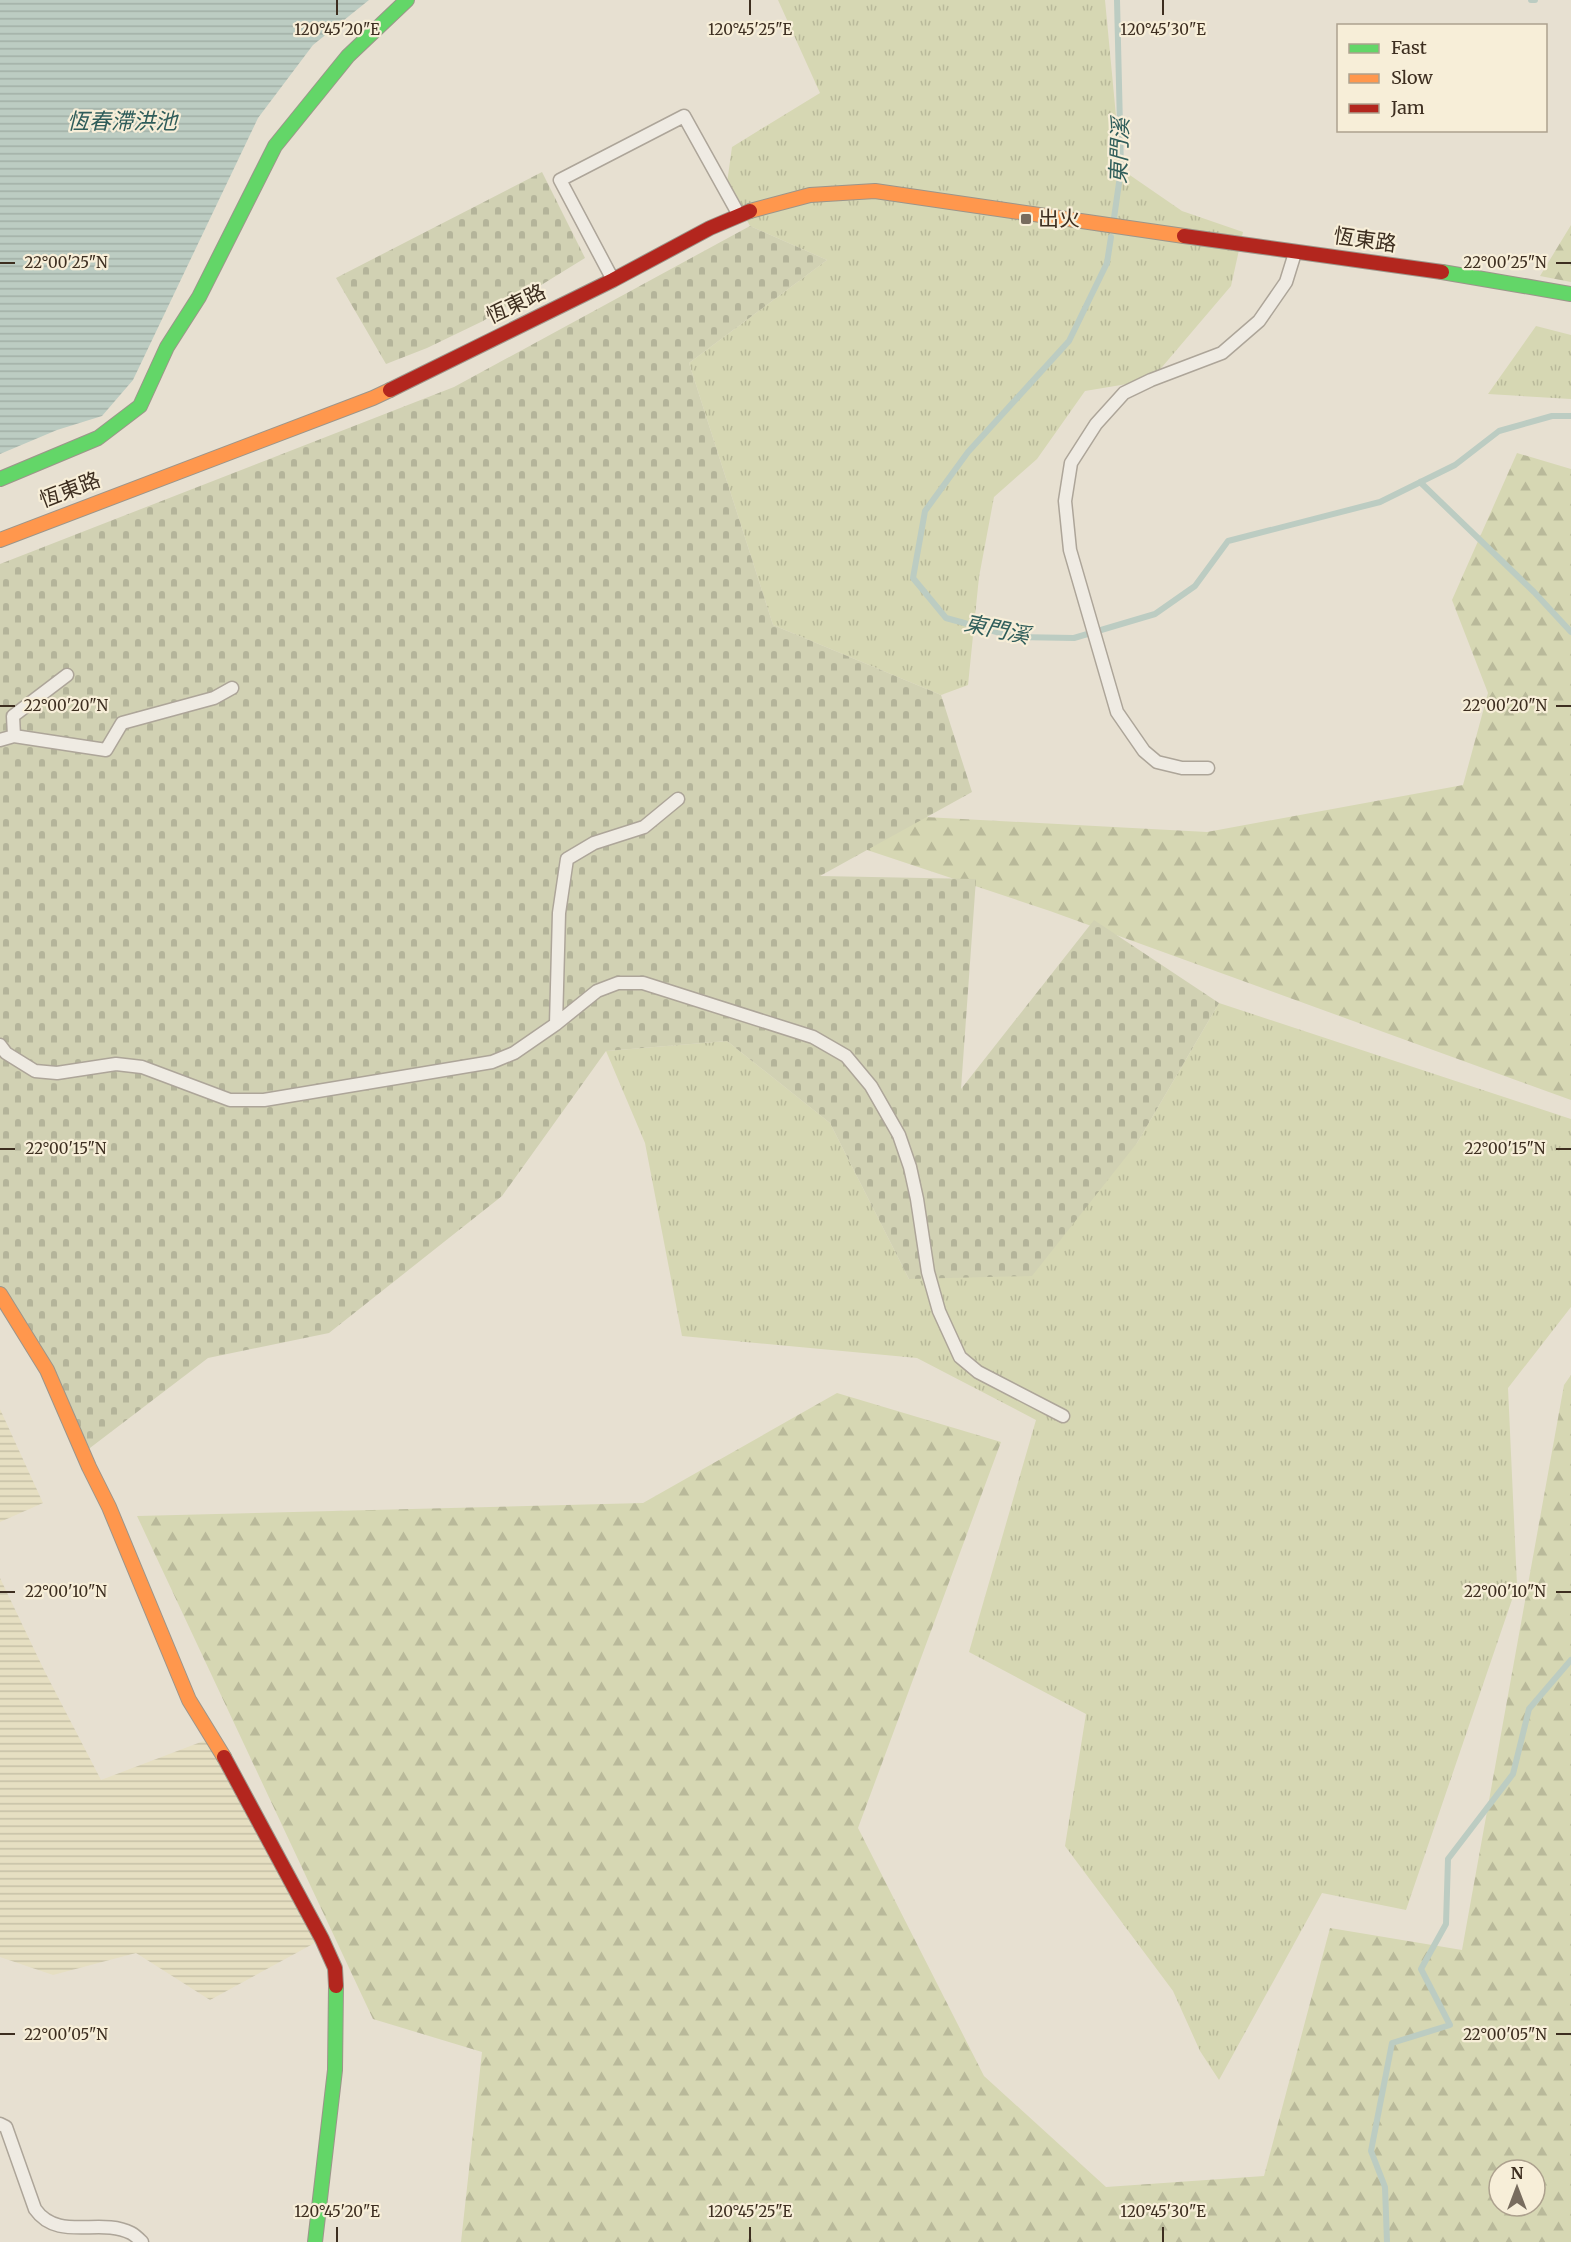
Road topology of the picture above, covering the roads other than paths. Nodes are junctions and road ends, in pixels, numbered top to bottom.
1 (406, 0) edge
2 (740, 216) junction
3 (1296, 252) junction
4 (613, 280) junction
5 (1571, 294) edge
6 (0, 479) edge
7 (0, 540) edge
8 (68, 675) dead end
9 (232, 688) dead end
10 (14, 736) junction
11 (0, 740) edge
12 (1208, 768) dead end
13 (678, 799) dead end
14 (556, 1024) junction
15 (2, 1050) edge
16 (0, 1294) edge
17 (1063, 1416) dead end
18 (0, 2124) edge
19 (142, 2242) edge
20 (315, 2242) edge

1 - 6 street
2 - 3 street, 恆東路
2 - 4 street, 恆東路
2 - 4 lane
3 - 5 street, 恆東路
3 - 12 lane
4 - 7 street, 恆東路
8 - 10 lane
9 - 10 lane
10 - 11 lane
13 - 14 lane
14 - 15 lane
14 - 17 lane
16 - 20 street
18 - 19 lane

